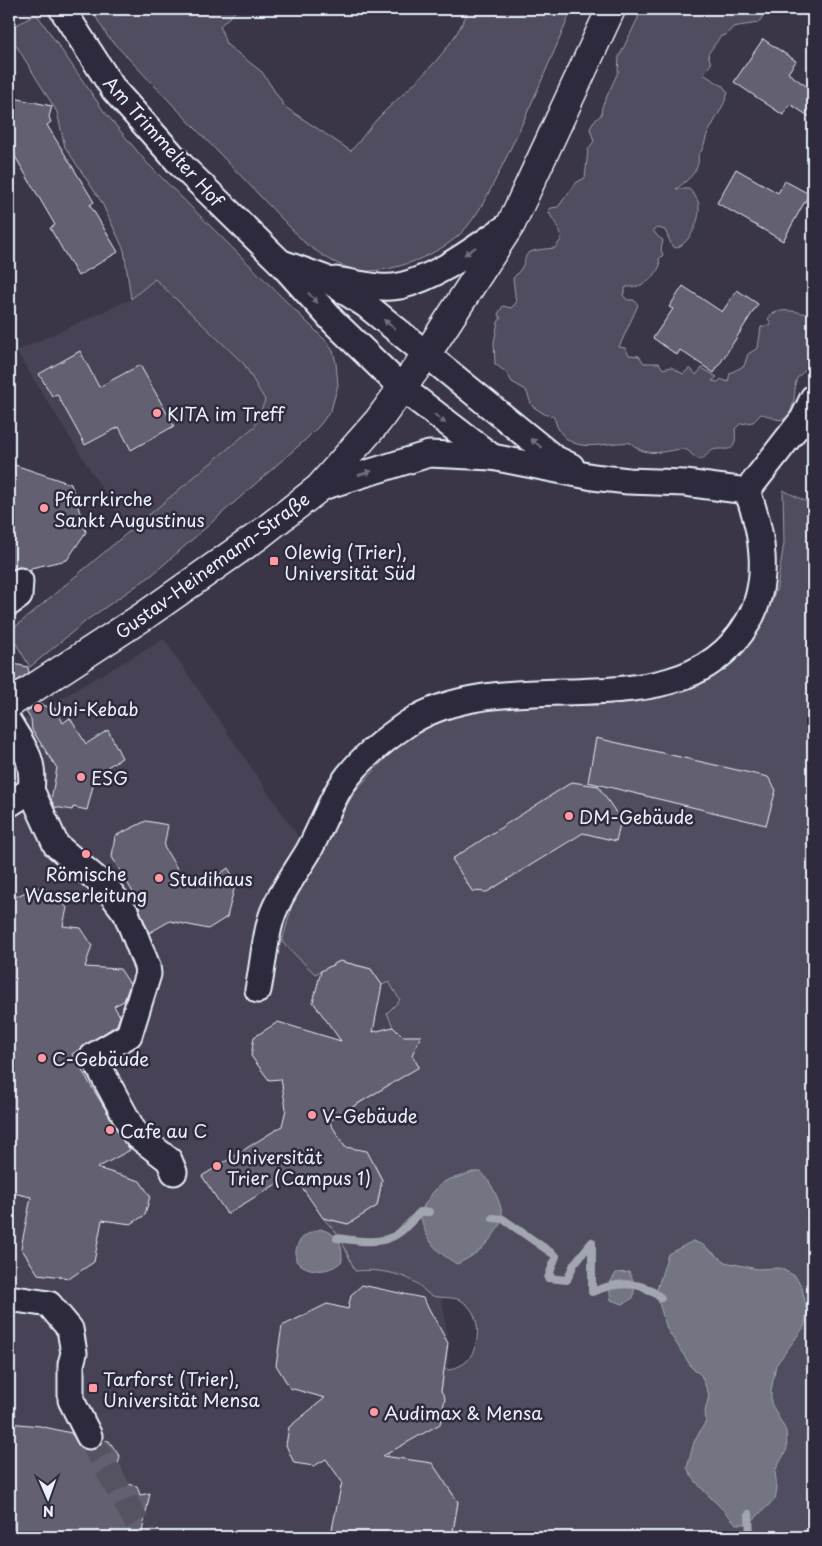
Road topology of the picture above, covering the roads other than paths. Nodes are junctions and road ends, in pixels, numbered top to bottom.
1 (62, 9) edge
2 (611, 9) edge
3 (511, 224) junction
4 (280, 262) junction
5 (324, 278) junction
6 (426, 355) junction
7 (402, 388) junction
8 (813, 398) edge
9 (492, 457) junction
10 (593, 477) junction
11 (319, 488) junction
12 (747, 491) junction
13 (20, 581) dead end
14 (9, 603) edge
15 (9, 704) edge
16 (14, 731) edge
17 (31, 790) junction
18 (9, 804) edge
19 (258, 990) dead end
20 (174, 1172) dead end
21 (9, 1298) edge
22 (89, 1436) tunnel mouth

1 - 4 street, Am Trimmelter Hof
2 - 3 main road, Gustav-Heinemann-Straße
3 -> 5 street, Am Trimmelter Hof
3 - 6 main road, Gustav-Heinemann-Straße
4 - 5 street, Am Trimmelter Hof
4 -> 7 street, Am Trimmelter Hof
6 -> 5 street, Am Trimmelter Hof
6 - 7 main road, Gustav-Heinemann-Straße
10 -> 6 street, Am Trimmelter Hof
7 -> 9 street, Am Trimmelter Hof
7 - 11 main road, Gustav-Heinemann-Straße
8 - 12 street
9 - 10 street
11 -> 9 street
10 - 12 street
11 - 15 main road, Gustav-Heinemann-Straße
12 - 19 street
13 - 14 street
16 - 17 street
17 - 18 street
17 - 20 street
21 - 22 street

